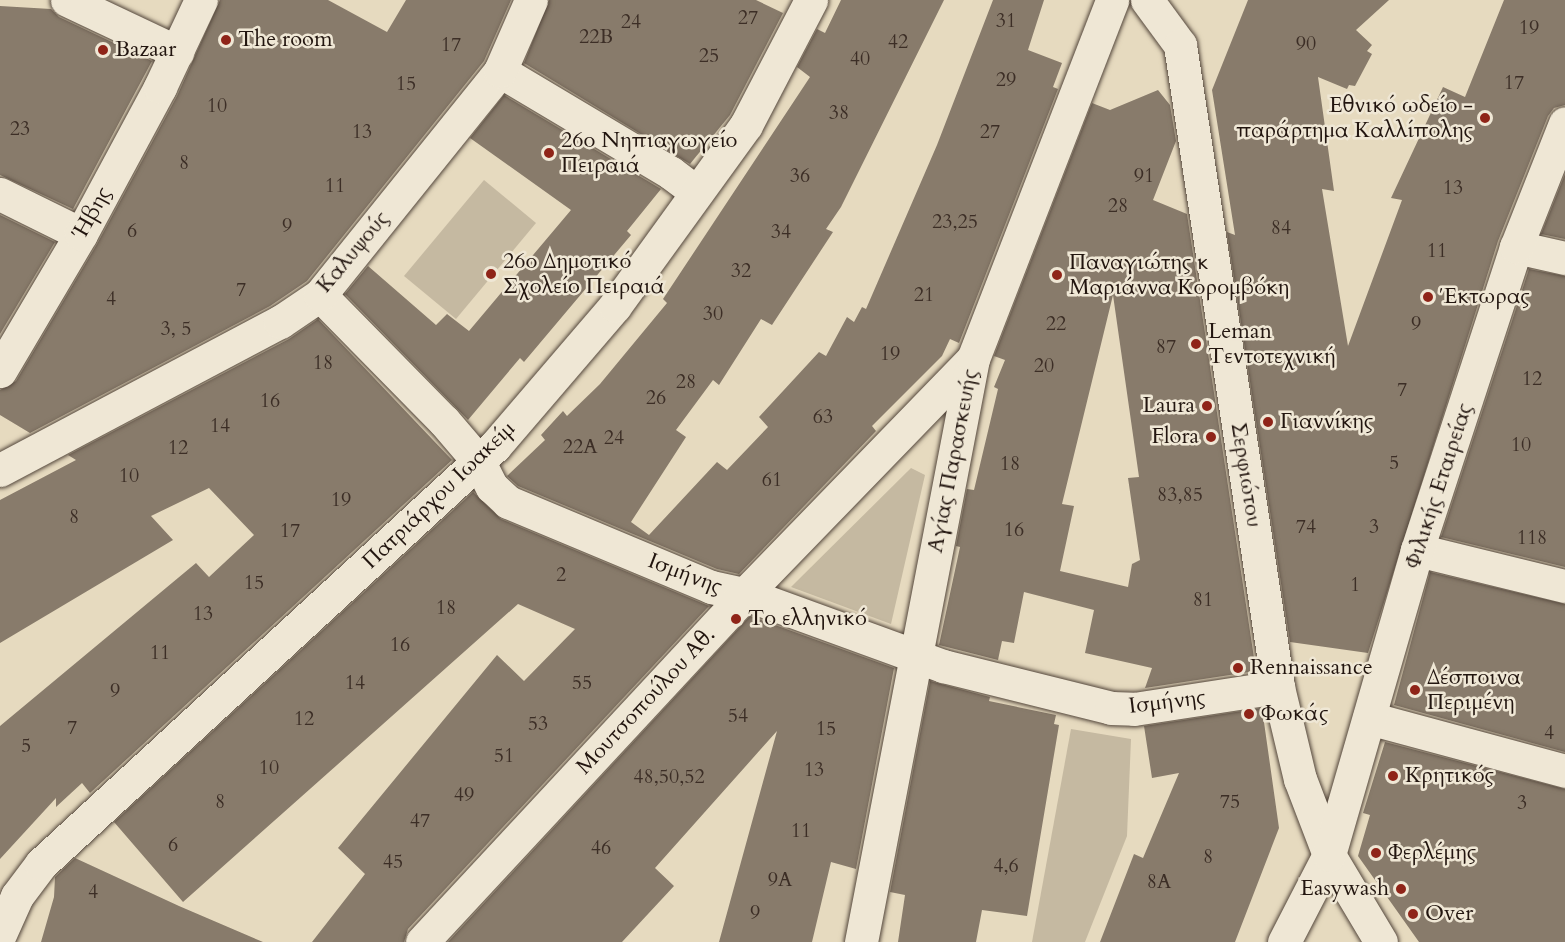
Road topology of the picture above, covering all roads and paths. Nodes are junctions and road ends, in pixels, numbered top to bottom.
1 (67, 0) edge
2 (201, 0) edge
3 (531, 0) edge
4 (811, 0) edge
5 (1112, 0) edge
6 (1147, 0) edge
7 (177, 52) junction
8 (500, 71) junction
9 (1565, 123) edge
10 (696, 192) junction
11 (0, 194) edge
12 (81, 234) junction
13 (1516, 247) junction
14 (1565, 258) edge
15 (320, 295) junction
16 (973, 359) junction
17 (0, 371) edge
18 (479, 462) junction
19 (0, 470) edge
20 (1417, 550) junction
21 (1565, 586) edge
22 (745, 594) junction
23 (914, 653) junction
24 (1278, 687) junction
25 (1369, 718) junction
26 (1565, 771) edge
27 (1329, 855) junction
28 (0, 934) edge
29 (422, 942) edge
30 (861, 942) edge
31 (1284, 942) edge
32 (1381, 942) edge

1 - 7 street
2 - 7 street, Ήβης
3 - 8 street, Καλυψούς
4 - 10 street, Πατριάρχου Ιωακείμ
5 - 16 street, Αγίας Παρασκευής
6 - 24 street, Σερφιώτου
7 - 12 street, Ήβης
8 - 10 street
8 - 15 street, Καλυψούς
9 - 13 street, Φιλικής Εταιρείας
10 - 18 street, Πατριάρχου Ιωακείμ
11 - 12 street
12 - 17 street, Ήβης
13 - 14 street
13 - 20 street, Φιλικής Εταιρείας
15 - 18 street, Ισμήνης
15 - 19 street, Καλυψούς
16 - 22 street, Μουτσοπούλου Αθ.
16 - 23 street, Αγίας Παρασκευής
18 - 22 street, Ισμήνης
18 - 28 street, Πατριάρχου Ιωακείμ
20 - 21 street
20 - 25 street, Φιλικής Εταιρείας
22 - 23 street, Ισμήνης
22 - 29 street, Μουτσοπούλου Αθ.
23 - 24 street, Ισμήνης
23 - 30 street, Αγίας Παρασκευής
24 - 27 street, Σερφιώτου
25 - 26 street
25 - 27 street, Φιλικής Εταιρείας
27 - 31 street, Φιλικής Εταιρείας
27 - 32 street, Σερφιώτου

